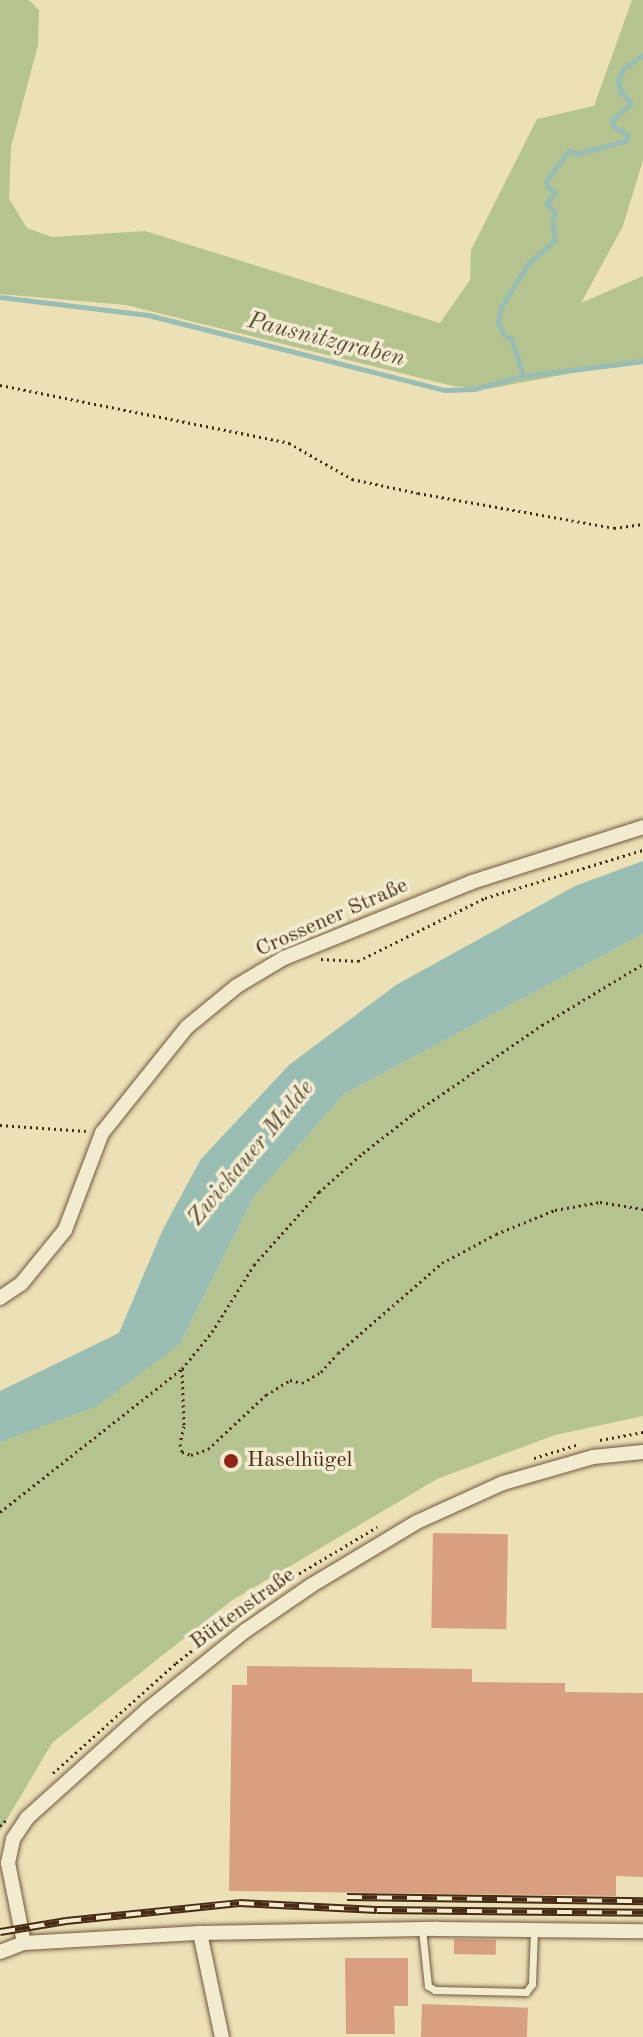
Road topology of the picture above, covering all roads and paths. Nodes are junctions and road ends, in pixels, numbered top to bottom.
1 (0, 385) edge
2 (643, 524) edge
3 (643, 827) edge
4 (643, 850) edge
5 (314, 959) dead end
6 (643, 964) edge
7 (0, 1125) edge
8 (102, 1133) junction
9 (643, 1209) edge
10 (0, 1298) edge
11 (182, 1369) junction
12 (643, 1452) edge
13 (0, 1512) edge
14 (422, 1929) junction
15 (534, 1930) junction
16 (643, 1931) edge
17 (200, 1933) junction
18 (24, 1943) junction
19 (0, 1952) edge
20 (222, 2037) edge

1 - 2 path
3 - 8 street, Crossener Straße
4 - 5 path
6 - 11 path
7 - 8 path
8 - 10 street, Crossener Straße
9 - 11 path
11 - 13 path
12 - 18 street, Büttenstraße
14 - 15 street
14 - 15 lane
14 - 17 street
15 - 16 street
17 - 18 street
17 - 20 street
18 - 19 street

